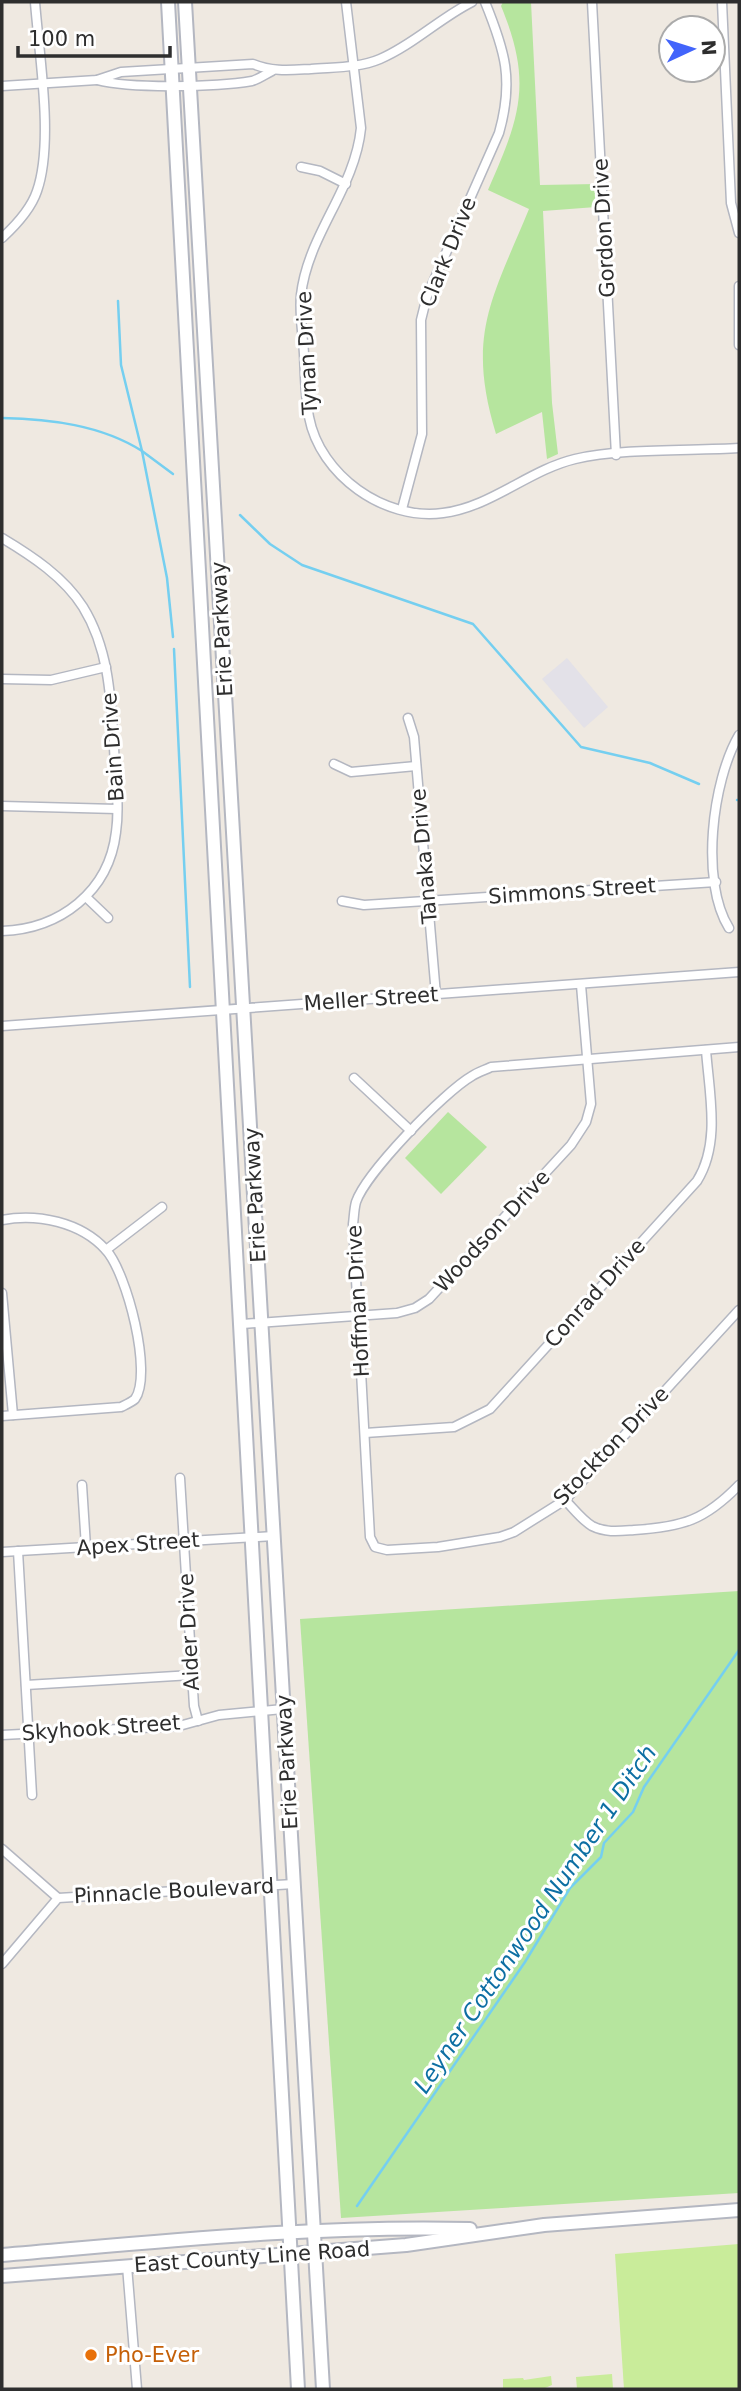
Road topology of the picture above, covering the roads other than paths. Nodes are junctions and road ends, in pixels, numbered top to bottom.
1 (35, 2) edge
2 (168, 2) edge
3 (185, 2) edge
4 (346, 2) edge
5 (472, 2) edge
6 (485, 2) edge
7 (592, 2) edge
8 (722, 2) edge
9 (355, 66) junction
10 (190, 68) junction
11 (173, 70) junction
12 (272, 71) junction
13 (97, 80) junction
14 (40, 84) junction
15 (174, 84) junction
16 (191, 84) junction
17 (2, 86) edge
18 (302, 167) dead end
19 (346, 184) junction
20 (739, 233) edge
21 (2, 238) edge
22 (739, 286) edge
23 (739, 345) edge
24 (739, 448) edge
25 (616, 455) junction
26 (402, 509) junction
27 (2, 538) edge
28 (106, 667) junction
29 (2, 679) edge
30 (408, 718) dead end
31 (739, 735) edge
32 (334, 764) dead end
33 (416, 766) junction
34 (2, 806) edge
35 (117, 809) junction
36 (716, 883) junction
37 (87, 898) junction
38 (342, 901) dead end
39 (428, 901) junction
40 (108, 918) dead end
41 (729, 928) dead end
42 (2, 931) edge
43 (739, 972) edge
44 (581, 985) junction
45 (436, 995) junction
46 (244, 1007) junction
47 (225, 1009) junction
48 (2, 1026) edge
49 (739, 1047) edge
50 (706, 1050) junction
51 (588, 1058) junction
52 (354, 1078) dead end
53 (411, 1131) junction
54 (162, 1207) dead end
55 (2, 1220) edge
56 (106, 1250) junction
57 (2, 1293) edge
58 (739, 1310) edge
59 (358, 1315) junction
60 (261, 1321) junction
61 (242, 1324) junction
62 (13, 1415) junction
63 (2, 1416) edge
64 (365, 1433) junction
65 (180, 1478) dead end
66 (82, 1485) dead end
67 (739, 1485) edge
68 (565, 1500) junction
69 (274, 1536) junction
70 (254, 1537) junction
71 (184, 1542) junction
72 (375, 1547) joint
73 (86, 1548) junction
74 (18, 1551) junction
75 (2, 1552) edge
76 (192, 1675) junction
77 (26, 1685) junction
78 (283, 1709) junction
79 (261, 1710) junction
80 (198, 1721) junction
81 (29, 1733) junction
82 (2, 1735) edge
83 (32, 1795) dead end
84 (2, 1849) edge
85 (294, 1884) junction
86 (269, 1886) junction
87 (58, 1898) junction
88 (2, 1965) edge
89 (739, 2210) edge
90 (502, 2230) junction
91 (315, 2232) junction
92 (290, 2233) junction
93 (316, 2252) junction
94 (292, 2253) junction
95 (2, 2255) edge
96 (127, 2266) junction
97 (2, 2276) edge
98 (137, 2389) edge
99 (298, 2389) edge
100 (323, 2389) edge

1 - 14 street
2 - 11 main road, Erie Parkway
3 - 10 main road, Erie Parkway
4 - 9 street, Tynan Drive
5 - 9 street
6 - 26 street, Clark Drive
7 - 25 street, Gordon Drive
8 - 20 street
9 - 12 street
9 - 19 street, Tynan Drive
10 - 11 street
10 - 12 street
10 - 16 main road, Erie Parkway
11 - 13 street
11 - 15 main road, Erie Parkway
12 - 16 street
13 - 14 street
13 - 15 street
14 - 17 street
14 - 21 street
15 - 16 street
15 - 47 main road, Erie Parkway
16 - 46 main road, Erie Parkway
18 - 19 street
19 - 26 street, Tynan Drive
22 - 23 street
24 - 25 street, Tynan Drive
25 - 26 street, Tynan Drive
27 - 28 street, Bain Drive
28 - 29 street
28 - 35 street, Bain Drive
30 - 33 street, Tanaka Drive
31 - 36 street
32 - 33 street
33 - 39 street, Tanaka Drive
34 - 35 street
35 - 37 street, Bain Drive
36 - 39 street, Simmons Street
36 - 41 street
37 - 40 street
37 - 42 street, Bain Drive
38 - 39 street, Simmons Street
39 - 45 street, Tanaka Drive
43 - 44 street, Meller Street
44 - 45 street, Meller Street
44 - 51 street, Woodson Drive
45 - 46 street, Meller Street
46 - 47 street, Meller Street
46 - 60 main road, Erie Parkway
47 - 48 street, Meller Street
47 - 61 main road, Erie Parkway
49 - 50 street, Hoffman Drive
50 - 51 street, Hoffman Drive
50 - 64 street, Conrad Drive
51 - 53 street, Hoffman Drive
51 - 59 street, Woodson Drive
52 - 53 street
53 - 59 street, Hoffman Drive
54 - 56 street
55 - 56 street
56 - 62 street
57 - 62 street
58 - 68 street, Stockton Drive
59 - 60 street, Woodson Drive
59 - 64 street, Hoffman Drive
60 - 61 street, Woodson Drive
60 - 69 main road, Erie Parkway
61 - 70 main road, Erie Parkway
62 - 63 street
64 - 72 street, Hoffman Drive
65 - 71 street, Aider Drive
66 - 73 street
67 - 68 street
68 - 72 street, Stockton Drive
69 - 70 street, Apex Street
69 - 78 main road, Erie Parkway
70 - 71 street, Apex Street
70 - 79 main road, Erie Parkway
71 - 73 street, Apex Street
71 - 76 street, Aider Drive
73 - 74 street, Apex Street
74 - 75 street, Apex Street
74 - 77 street
76 - 77 street
76 - 80 street, Aider Drive
77 - 81 street
78 - 79 street, Skyhook Street
78 - 85 main road, Erie Parkway
79 - 80 street, Skyhook Street
79 - 86 main road, Erie Parkway
80 - 81 street, Skyhook Street
81 - 82 street, Skyhook Street
81 - 83 street
84 - 87 street
85 - 86 street, Pinnacle Boulevard
85 - 91 main road, Erie Parkway
86 - 87 street, Pinnacle Boulevard
86 - 92 main road, Erie Parkway
87 - 88 street, Pinnacle Boulevard
89 - 90 main road, East County Line Road
90 - 91 main road, East County Line Road
90 - 93 main road, East County Line Road
91 - 92 main road, East County Line Road
91 - 93 main road, Erie Parkway
92 - 94 main road, Erie Parkway
92 - 95 main road, East County Line Road
93 - 94 main road, East County Line Road
93 - 100 main road, Erie Parkway
94 - 96 main road, East County Line Road
94 - 99 main road, Erie Parkway
96 - 97 main road, East County Line Road
96 - 98 street

